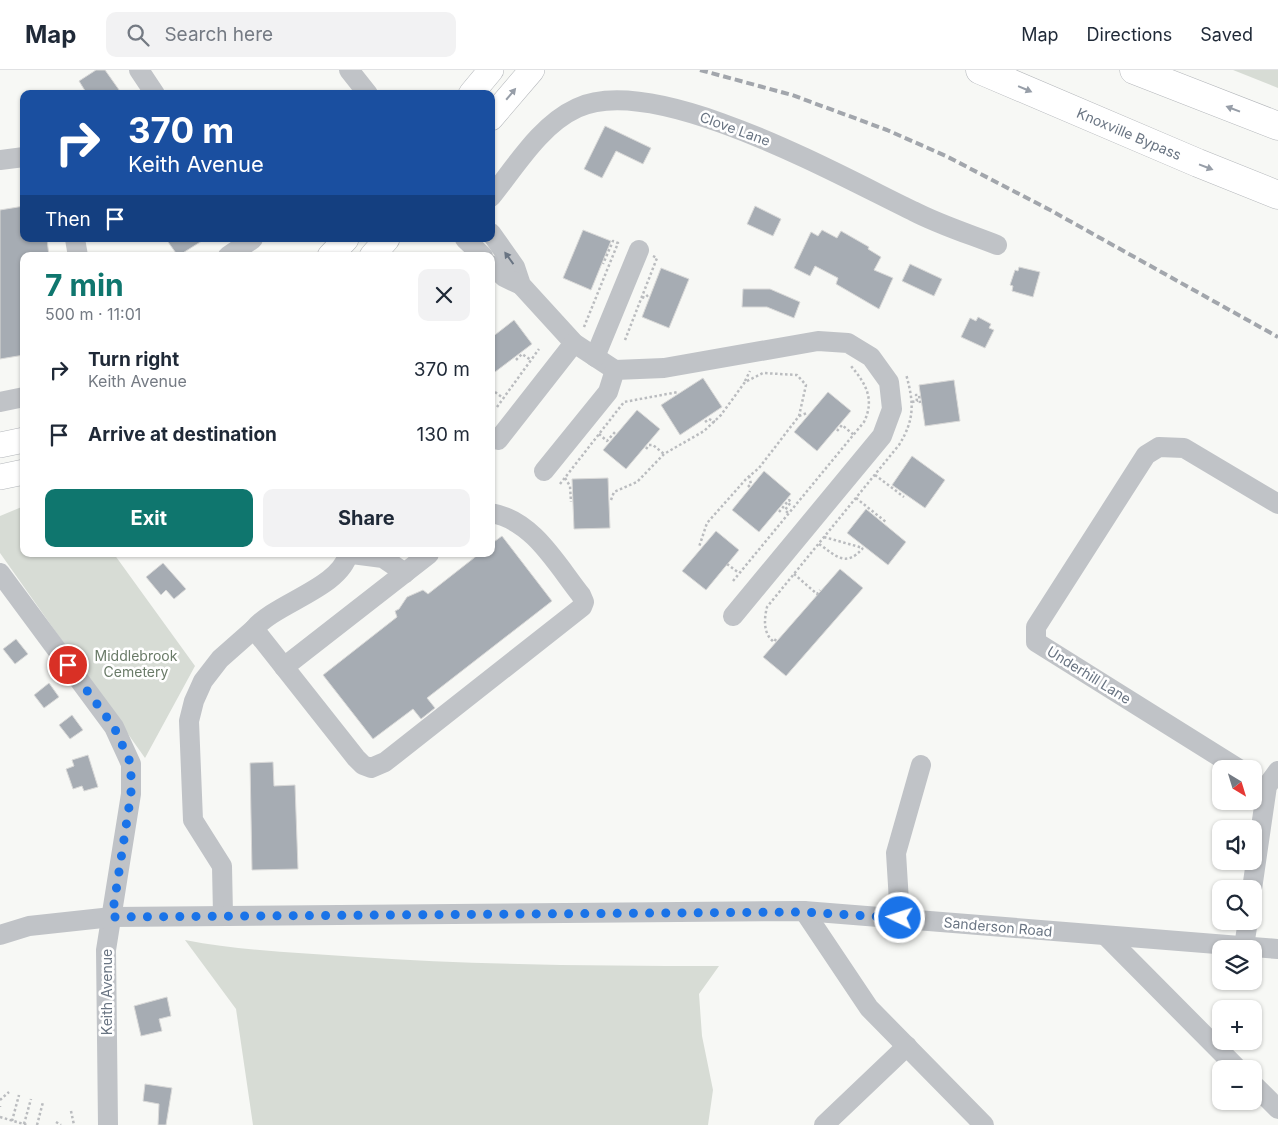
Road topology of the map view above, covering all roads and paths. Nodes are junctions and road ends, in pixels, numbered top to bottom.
1 (139, 70) edge
2 (349, 70) edge
3 (491, 70) edge
4 (532, 70) edge
5 (980, 70) edge
6 (1134, 70) edge
7 (152, 90) edge
8 (365, 90) edge
9 (474, 90) edge
10 (495, 113) edge
11 (1278, 126) edge
12 (20, 158) edge
13 (0, 160) edge
14 (495, 192) edge
15 (1278, 195) edge
16 (495, 240) edge
17 (248, 242) edge
18 (343, 242) edge
19 (384, 242) edge
20 (468, 242) edge
21 (997, 245) dead end
22 (234, 250) edge
23 (334, 252) edge
24 (376, 252) edge
25 (479, 252) edge
26 (643, 252) joint
27 (603, 264) dead end
28 (495, 269) edge
29 (521, 285) junction
30 (648, 295) dead end
31 (642, 297) junction
32 (584, 327) dead end
33 (625, 340) dead end
34 (574, 343) junction
35 (539, 349) dead end
36 (595, 357) junction
37 (516, 360) dead end
38 (530, 360) junction
39 (851, 366) dead end
40 (615, 370) junction
41 (495, 391) edge
42 (678, 392) dead end
43 (20, 398) edge
44 (504, 398) junction
45 (0, 402) edge
46 (912, 402) dead end
47 (920, 402) dead end
48 (497, 407) dead end
49 (808, 412) dead end
50 (799, 416) junction
51 (705, 422) dead end
52 (715, 422) junction
53 (616, 431) dead end
54 (837, 431) dead end
55 (599, 434) junction
56 (854, 435) junction
57 (498, 440) dead end
58 (20, 441) edge
59 (0, 445) edge
60 (646, 449) dead end
61 (664, 454) junction
62 (544, 472) dead end
63 (20, 473) edge
64 (749, 476) junction
65 (875, 476) dead end
66 (0, 477) edge
67 (565, 478) junction
68 (560, 484) dead end
69 (748, 487) dead end
70 (904, 497) dead end
71 (856, 498) dead end
72 (611, 500) dead end
73 (571, 502) dead end
74 (1278, 504) edge
75 (779, 512) dead end
76 (495, 514) edge
77 (789, 514) junction
78 (886, 522) dead end
79 (824, 537) dead end
80 (819, 544) dead end
81 (699, 547) dead end
82 (347, 557) edge
83 (375, 557) edge
84 (425, 557) edge
85 (727, 564) dead end
86 (0, 572) edge
87 (405, 573) junction
88 (740, 573) junction
89 (794, 574) dead end
90 (732, 581) dead end
91 (820, 590) dead end
92 (733, 616) dead end
93 (254, 629) junction
94 (284, 667) junction
95 (1225, 760) edge
96 (921, 765) dead end
97 (1266, 778) edge
98 (1253, 880) edge
99 (804, 912) junction
100 (223, 916) junction
101 (112, 917) junction
102 (900, 918) junction
103 (0, 935) edge
104 (1106, 936) junction
105 (1212, 944) edge
106 (1262, 948) edge
107 (1278, 949) edge
108 (906, 1046) junction
109 (1229, 1060) edge
110 (8, 1092) dead end
111 (1262, 1093) edge
112 (19, 1095) dead end
113 (31, 1098) dead end
114 (0, 1100) edge
115 (43, 1102) dead end
116 (1278, 1109) edge
117 (71, 1111) dead end
118 (0, 1117) edge
119 (11, 1121) junction
120 (56, 1122) dead end
121 (9, 1125) edge
122 (25, 1125) edge
123 (37, 1125) edge
124 (61, 1125) edge
125 (74, 1125) edge
126 (108, 1125) edge
127 (824, 1125) edge
128 (984, 1125) edge

1 - 7 street
2 - 8 street
3 - 9 main road
10 -> 4 main road
5 -> 15 highway, Knoxville Bypass
11 -> 6 highway
12 - 13 street
14 - 21 street, Clove Lane
29 -> 16 street
17 - 22 street
18 - 23 main road
19 - 24 main road
20 - 25 street
26 - 31 path
26 - 36 street
27 - 32 path
28 - 29 street
29 - 34 street
30 - 31 path
31 - 33 path
34 - 36 street
34 - 57 street
35 - 38 path
36 - 40 street
37 - 38 path
38 - 44 path
39 - 56 path
40 - 62 street
40 - 92 street
41 - 44 path
42 - 55 path
43 - 45 street
44 - 48 path
46 - 47 path
49 - 50 path
50 - 52 path
50 - 64 path
51 - 52 path
52 - 61 path
53 - 55 path
54 - 56 path
55 - 67 path
56 - 77 path
58 - 59 main road
60 - 61 path
61 - 72 path
63 - 66 main road
64 - 69 path
64 - 81 path
65 - 70 path
67 - 68 path
67 - 73 path
71 - 78 path
74 - 95 street, Underhill Lane
75 - 77 path
76 - 94 street
77 - 88 path
79 - 80 path
82 - 93 street
83 - 87 street
84 - 87 street
85 - 88 path
86 - 101 street, Keith Avenue
87 - 94 street
88 - 90 path
89 - 91 path
93 - 94 street
93 - 100 street
96 - 102 street
97 - 98 street
99 - 100 street, Sanderson Road
99 - 102 street, Sanderson Road
99 - 108 street
100 - 101 street, Sanderson Road
101 - 103 street, Sanderson Road
101 - 126 street, Keith Avenue
102 - 104 street, Sanderson Road
104 - 105 street, Sanderson Road
104 - 109 street
106 - 107 street, Sanderson Road
108 - 127 street
108 - 128 street
110 - 114 path
111 - 116 street
112 - 119 path
113 - 122 path
115 - 123 path
117 - 125 path
118 - 119 path
119 - 121 path
119 - 122 path
120 - 124 path

